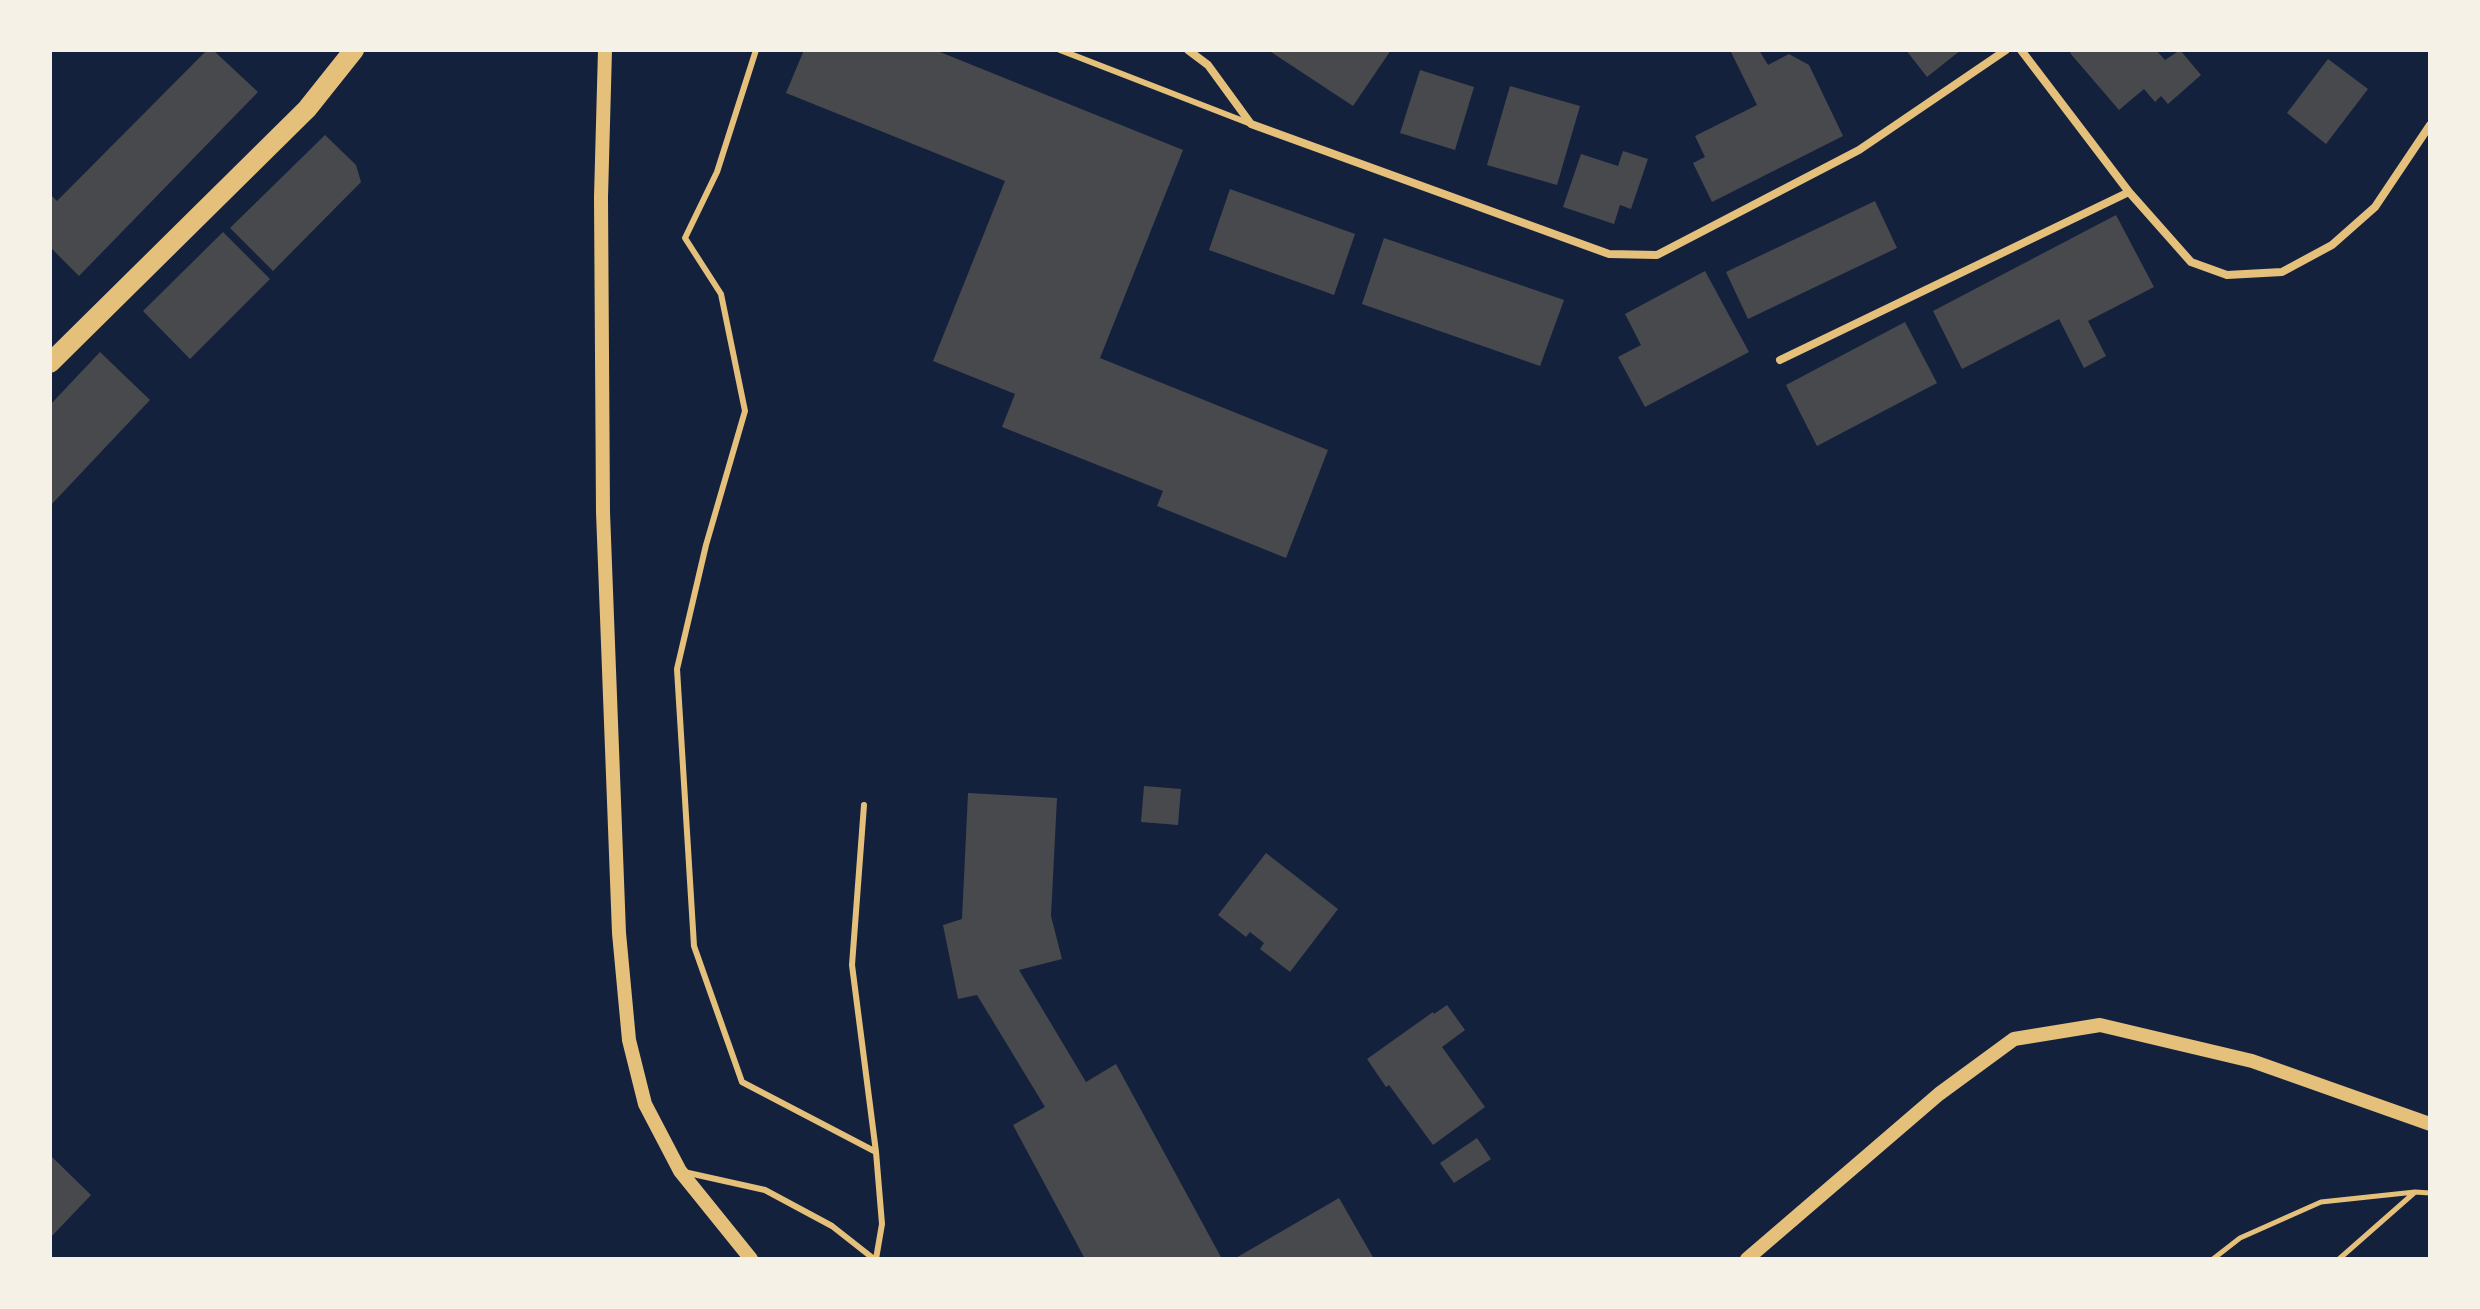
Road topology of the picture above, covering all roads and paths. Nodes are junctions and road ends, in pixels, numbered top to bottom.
1 (354, 50) edge
2 (605, 50) edge
3 (756, 50) edge
4 (1060, 50) edge
5 (1188, 50) edge
6 (2006, 50) edge
7 (2021, 50) edge
8 (1251, 124) junction
9 (2430, 125) edge
10 (2129, 192) junction
11 (1780, 360) dead end
12 (50, 363) edge
13 (864, 805) dead end
14 (2430, 1124) edge
15 (876, 1152) junction
16 (680, 1171) junction
17 (2415, 1192) junction
18 (2430, 1193) edge
19 (751, 1259) edge
20 (875, 1259) edge
21 (1747, 1259) edge
22 (2213, 1259) edge
23 (2339, 1259) edge

1 - 12 main road
2 - 16 street
3 - 15 lane
4 - 8 lane
5 - 8 street
6 - 8 street
7 - 10 street
9 - 10 street
10 - 11 street
13 - 15 lane
14 - 21 street
15 - 20 lane
16 - 19 street
16 - 20 lane
17 - 18 path
17 - 22 path
17 - 23 path

